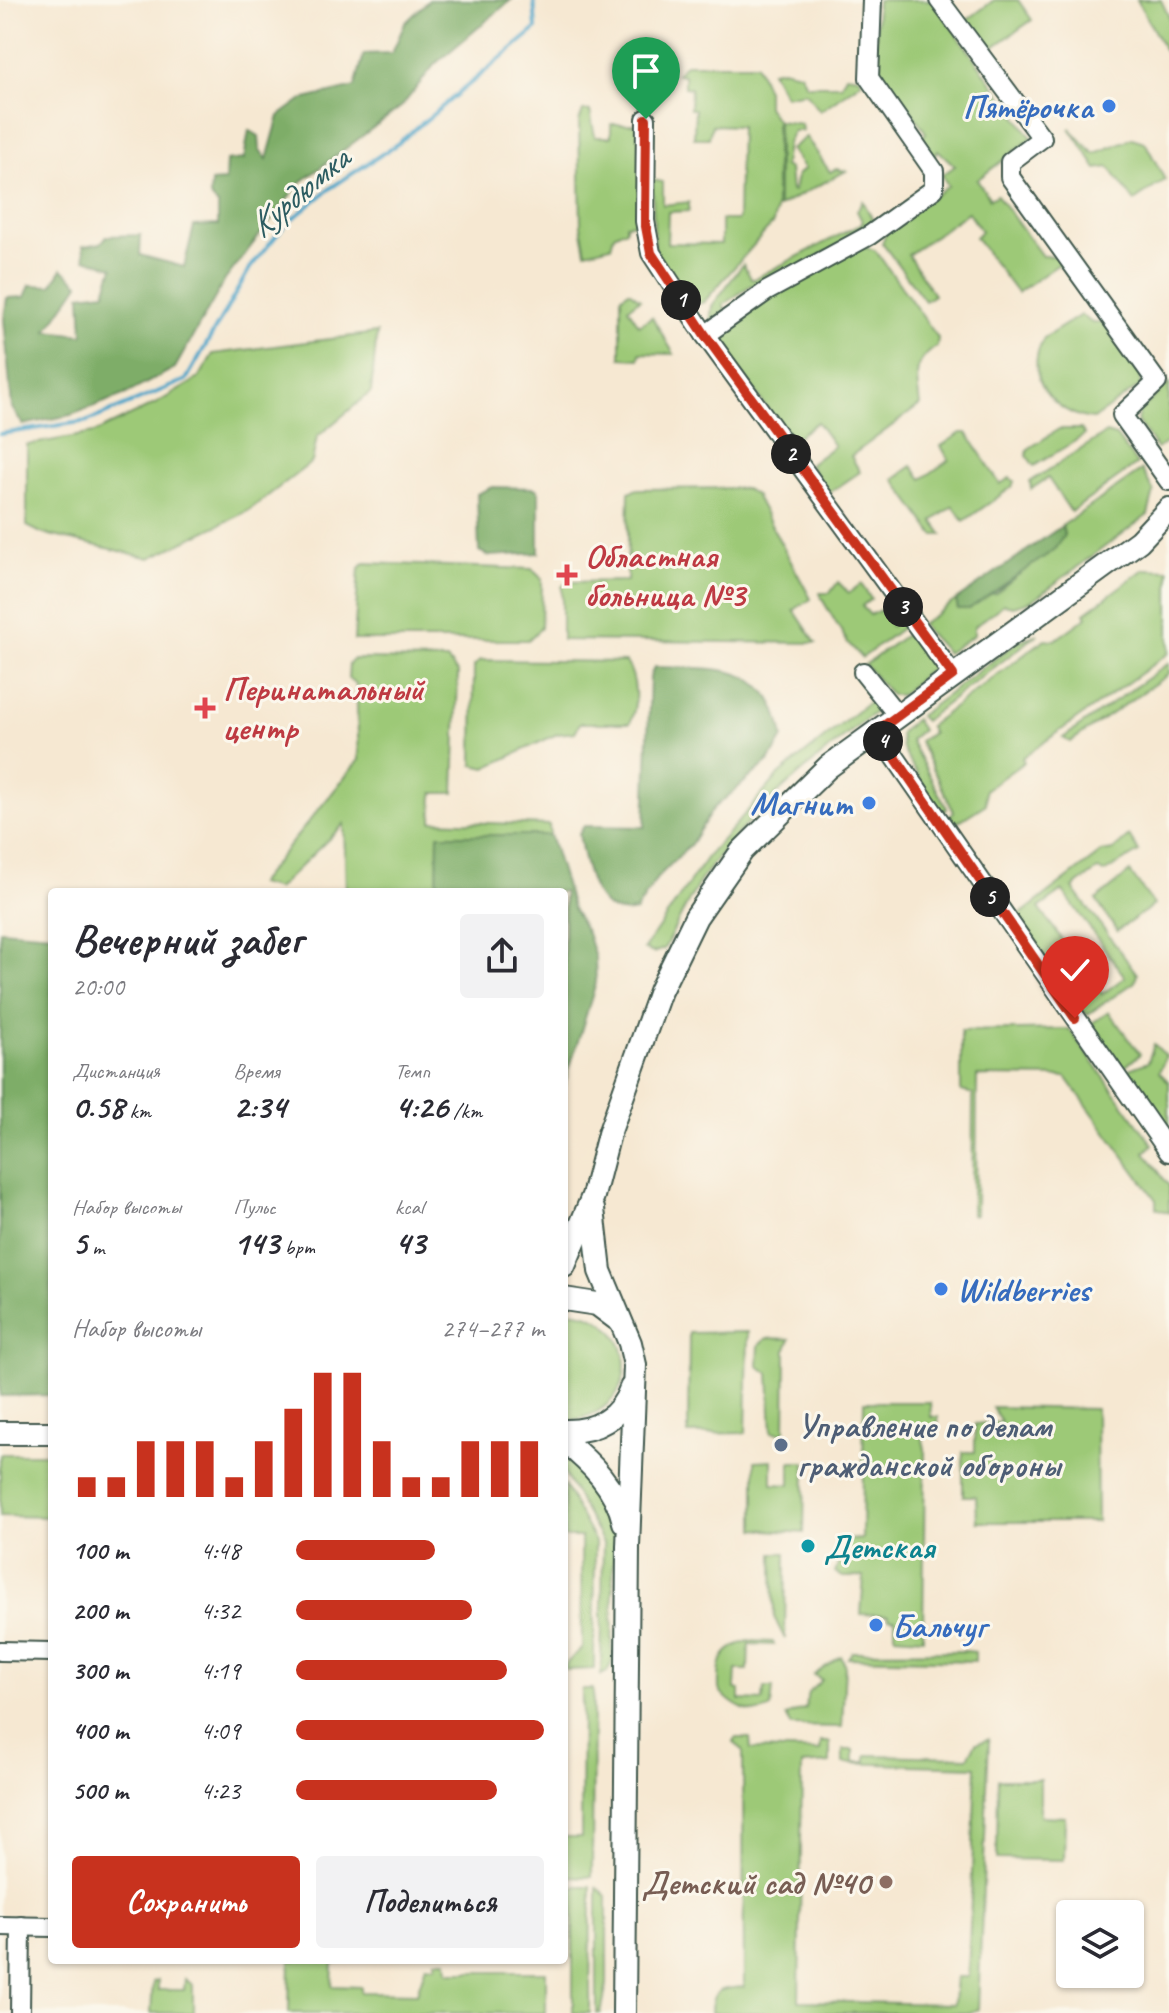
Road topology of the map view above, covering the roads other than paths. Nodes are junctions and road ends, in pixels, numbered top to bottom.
1 (872, 0) edge
2 (939, 0) edge
3 (646, 119) dead end
4 (705, 335) junction
5 (1169, 481) edge
6 (1169, 509) edge
7 (863, 672) dead end
8 (953, 675) junction
9 (898, 716) junction
10 (877, 731) junction
11 (1169, 1152) edge
12 (593, 1196) junction
13 (568, 1256) edge
14 (568, 1300) edge
15 (624, 1330) junction
16 (635, 1374) junction
17 (568, 1431) edge
18 (0, 1433) edge
19 (48, 1433) edge
20 (568, 1445) edge
21 (628, 1547) junction
22 (0, 1651) edge
23 (48, 1652) edge
24 (0, 1926) edge
25 (21, 1926) junction
26 (48, 1927) edge
27 (20, 2013) edge
28 (624, 2013) edge

1 - 4 street
2 - 5 street
3 - 4 street
4 - 8 street
6 - 8 main road
7 - 9 street
8 - 9 main road
9 - 10 main road
10 - 11 street
10 - 12 main road
12 - 13 main road
12 - 15 main road
14 - 15 main road
15 - 16 main road
16 - 17 main road
16 - 21 main road
18 - 19 main road
20 - 21 main road
21 - 28 main road
22 - 23 street
24 - 25 street
25 - 26 street
25 - 27 street

